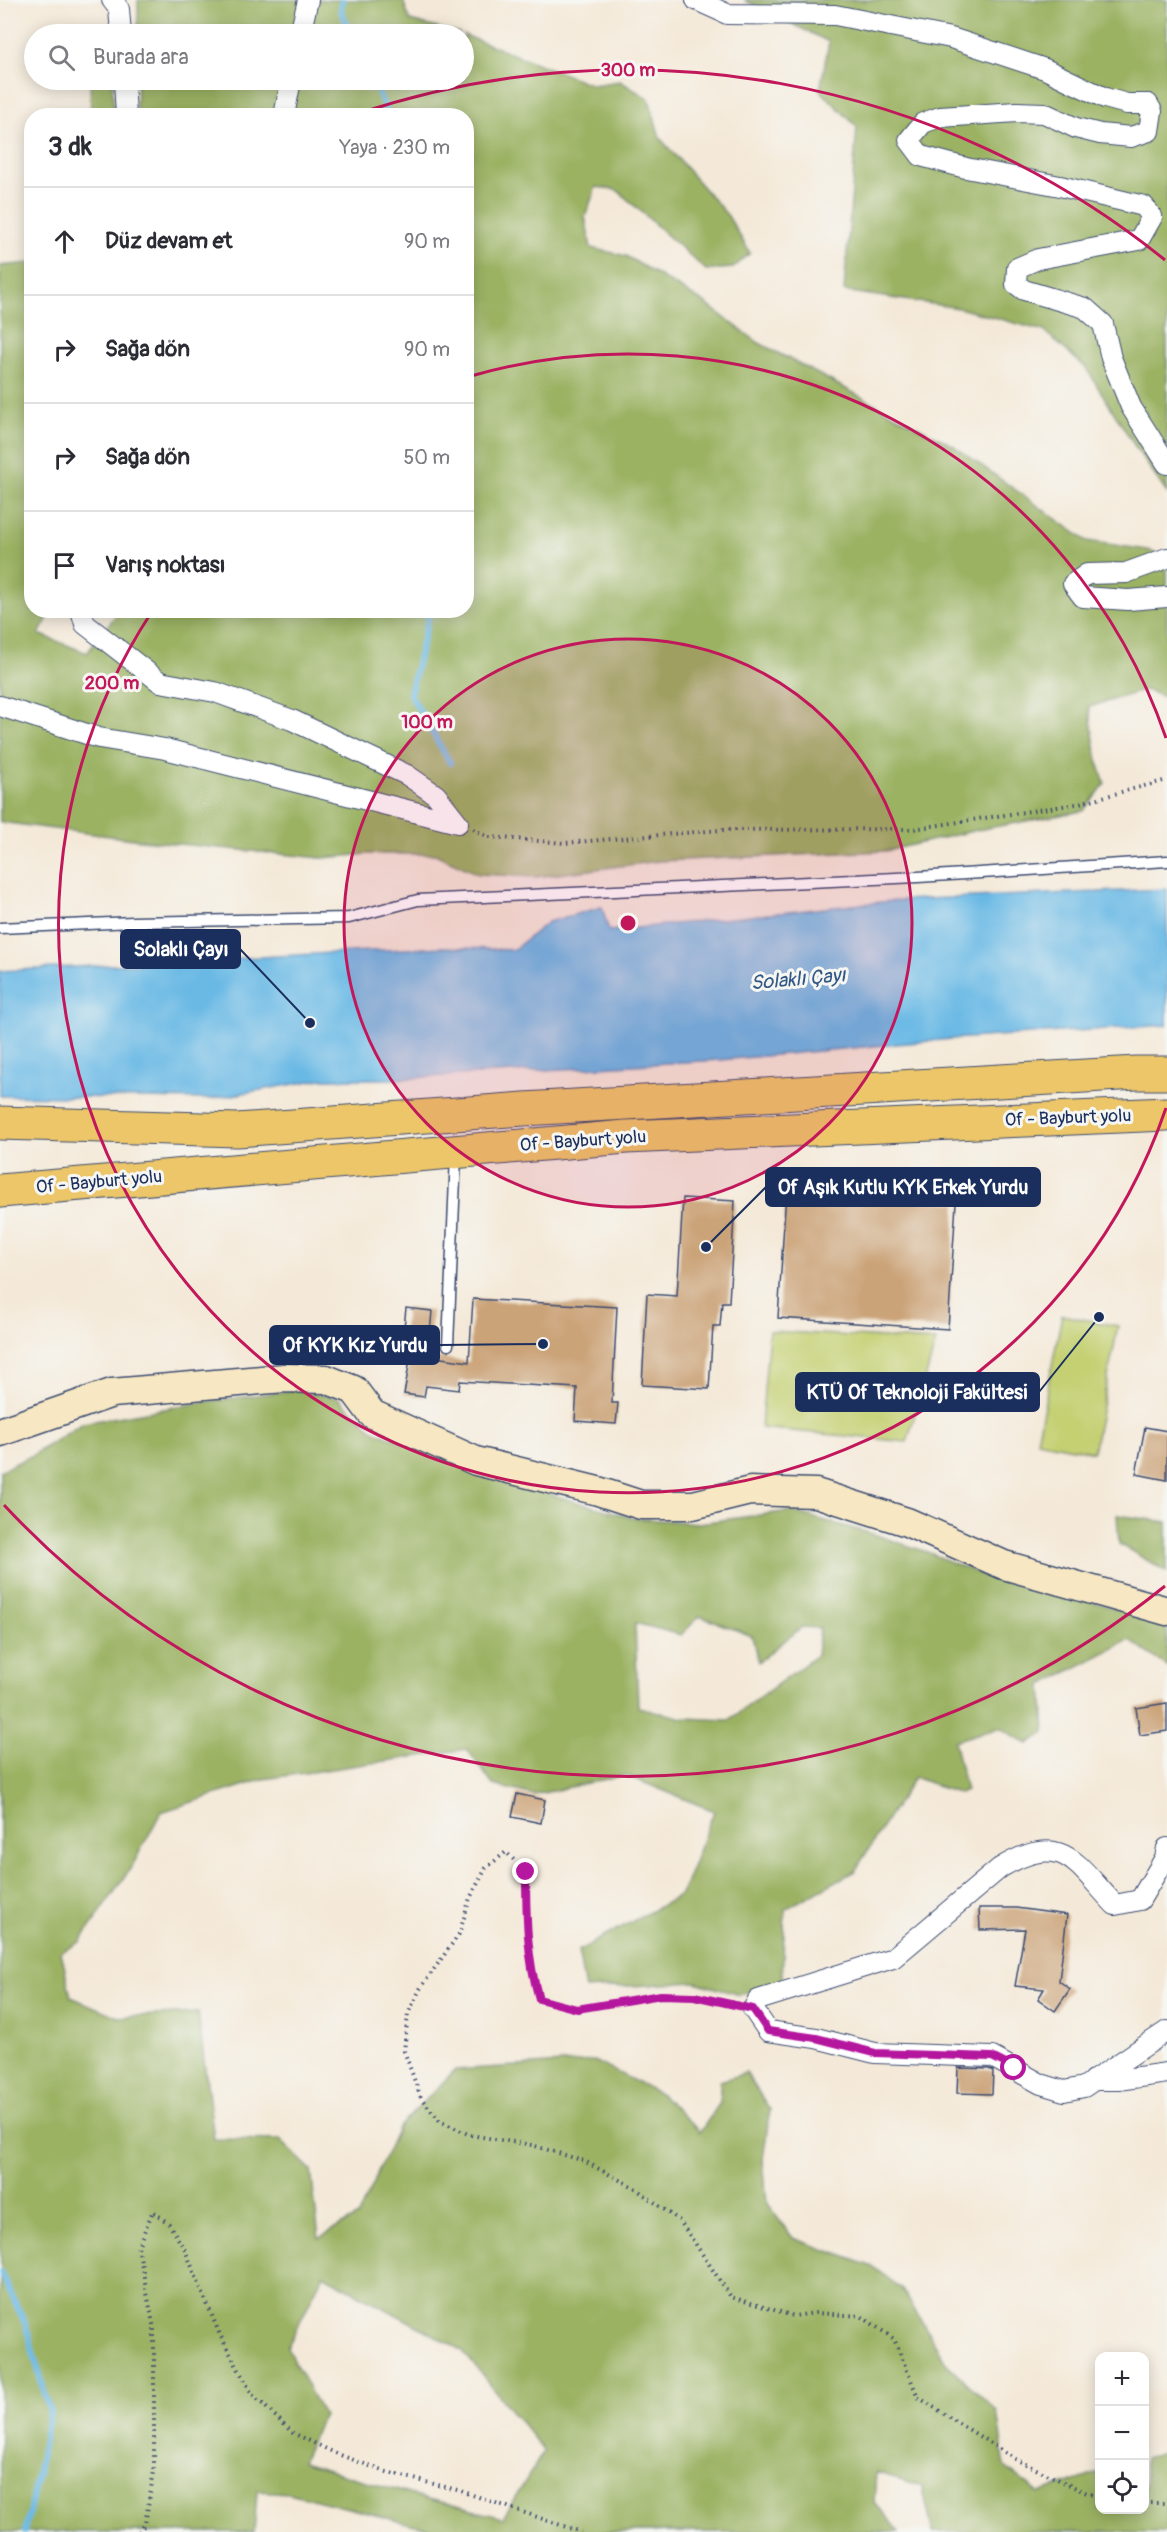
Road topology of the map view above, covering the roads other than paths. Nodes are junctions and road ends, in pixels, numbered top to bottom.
1 (112, 0) edge
2 (308, 0) edge
3 (696, 0) edge
4 (120, 24) edge
5 (302, 24) edge
6 (125, 90) edge
7 (289, 90) edge
8 (126, 108) edge
9 (286, 108) edge
10 (1167, 464) edge
11 (1167, 558) edge
12 (1167, 597) edge
13 (84, 618) edge
14 (0, 706) edge
15 (1167, 861) edge
16 (0, 928) edge
17 (1167, 1073) edge
18 (1167, 1114) edge
19 (0, 1123) edge
20 (456, 1152) junction
21 (0, 1191) edge
22 (448, 1346) dead end
23 (0, 1432) edge
24 (1167, 1611) edge
25 (1167, 1848) edge
26 (1167, 2031) edge
27 (1167, 2073) edge
28 (1093, 2080) junction

1 - 4 street
2 - 5 street
3 - 10 street
6 - 8 street
7 - 9 street
11 - 12 street
13 - 14 street
15 - 16 lane
17 - 19 highway, Of - Bayburt yolu
18 - 20 highway, Of - Bayburt yolu
20 - 21 highway, Of - Bayburt yolu
20 - 22 lane
23 - 24 street
25 - 28 street
26 - 28 street
27 - 28 street

